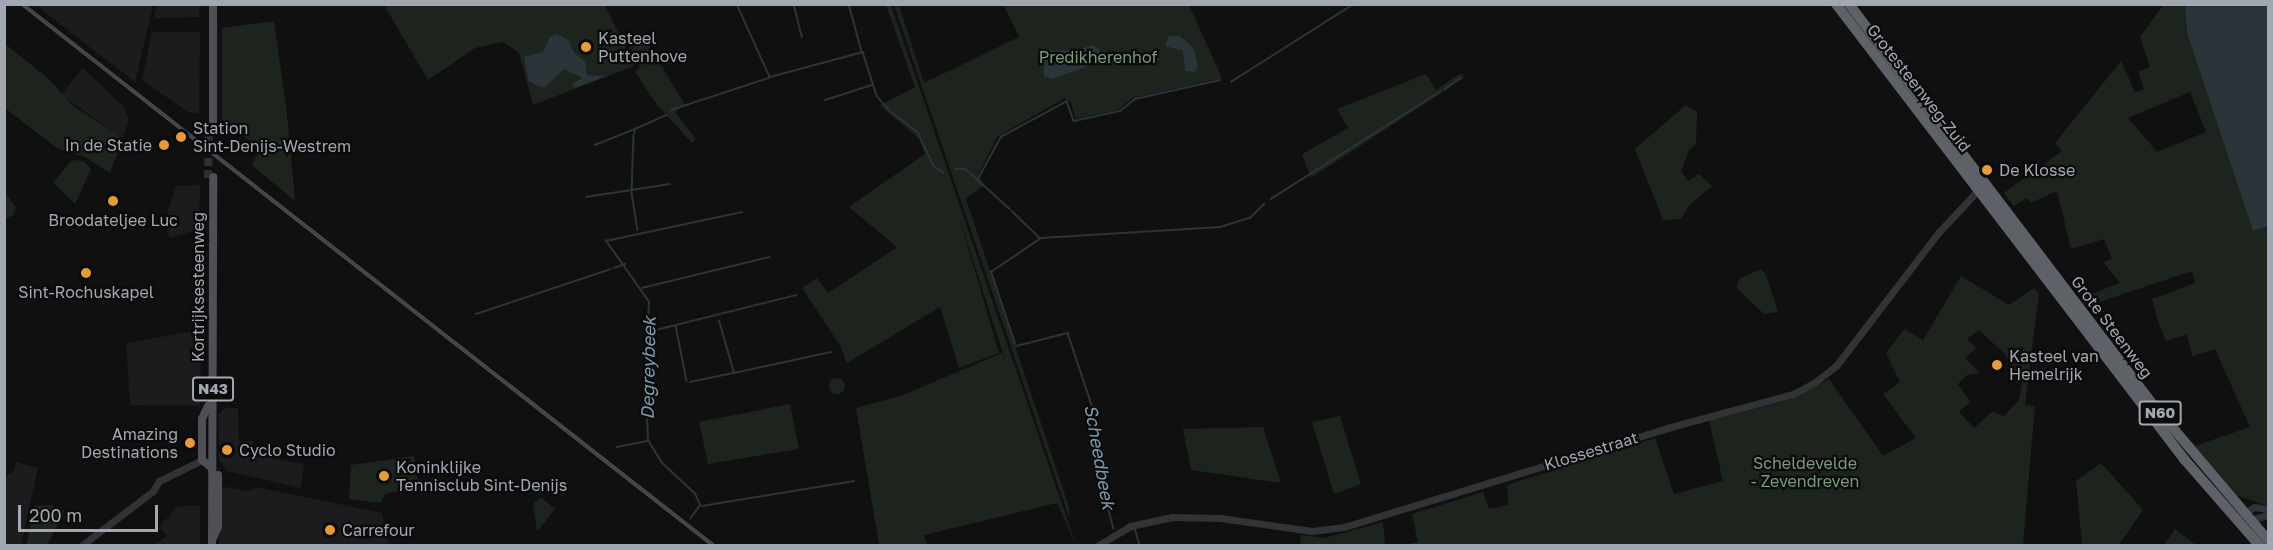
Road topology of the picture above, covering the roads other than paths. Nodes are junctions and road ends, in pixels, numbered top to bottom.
1 (208, 4) edge
2 (213, 4) edge
3 (1836, 4) edge
4 (1849, 4) edge
5 (1981, 187) junction
6 (210, 466) junction
7 (2268, 509) edge
8 (2268, 515) edge
9 (2244, 519) junction
10 (2268, 540) edge
11 (210, 544) edge
12 (81, 546) edge
13 (1096, 546) edge
14 (2260, 546) edge

1 - 2 main road
3 - 5 highway, Grotesteenweg-Zuid / N60
4 - 5 highway, Grotesteenweg-Zuid / N60
5 - 9 highway, Grote Steenweg / N60
5 - 13 street, Klossestraat
6 - 6 main road, Kortrijksesteenweg / N43
6 - 11 main road, Kortrijksesteenweg / N43
6 - 11 main road, N43
6 - 12 street
7 - 9 street
8 - 9 street
9 - 10 highway, Grote Steenweg / N60
9 - 14 highway, Grote Steenweg / N60

